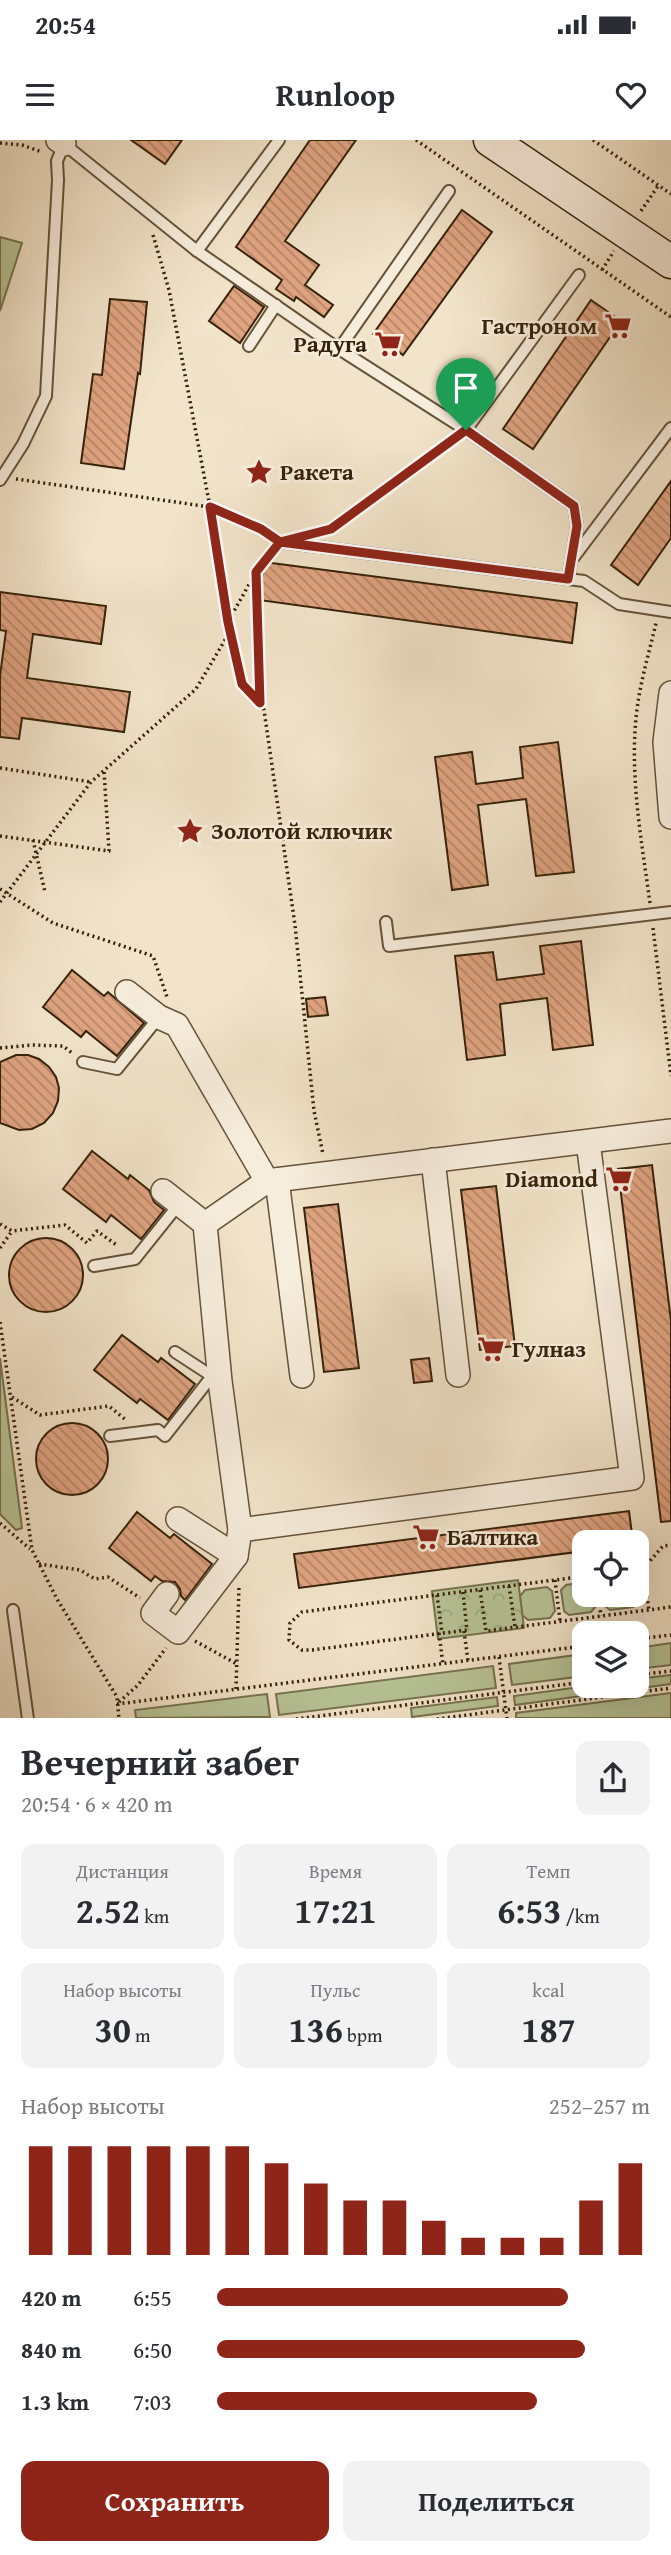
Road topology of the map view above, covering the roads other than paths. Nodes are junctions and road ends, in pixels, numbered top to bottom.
1 (279, 140) edge
2 (490, 140) edge
3 (62, 146) edge
4 (449, 191) dead end
5 (197, 251) junction
6 (671, 262) edge
7 (579, 275) dead end
8 (276, 305) junction
9 (249, 346) dead end
10 (339, 349) junction
11 (671, 428) edge
12 (466, 430) junction
13 (1, 479) edge
14 (280, 542) road end
15 (572, 559) junction
16 (568, 579) junction
17 (665, 612) edge
18 (671, 693) edge
19 (669, 775) edge
20 (671, 817) edge
21 (671, 912) edge
22 (386, 922) dead end
23 (127, 992) dead end
24 (168, 1021) junction
25 (83, 1062) road end
26 (671, 1131) edge
27 (588, 1142) junction
28 (433, 1160) junction
29 (272, 1180) junction
30 (171, 1197) joint
31 (205, 1224) junction
32 (94, 1266) dead end
33 (176, 1352) dead end
34 (458, 1375) dead end
35 (302, 1376) dead end
36 (216, 1379) junction
37 (110, 1436) dead end
38 (178, 1519) dead end
39 (240, 1530) junction
40 (236, 1556) junction
41 (162, 1601) road end
42 (13, 1610) dead end
43 (28, 1718) edge

1 - 5 lane
2 - 6 street
3 - 5 lane
3 - 13 lane
4 - 10 lane
5 - 8 lane
7 - 12 lane
8 - 9 lane
8 - 10 lane
10 - 12 lane
11 - 15 lane
12 - 15 lane
14 - 16 lane
15 - 16 lane
16 - 17 lane
18 - 19 street
19 - 20 street
21 - 22 lane
23 - 24 street
24 - 25 lane
24 - 29 street
26 - 27 street
27 - 28 street
27 - 39 street
28 - 29 street
28 - 34 street
29 - 31 street
29 - 35 street
30 - 31 street
30 - 32 lane
31 - 36 street
33 - 36 lane
36 - 37 lane
36 - 39 street
38 - 40 street
39 - 40 street
40 - 41 street
42 - 43 lane

